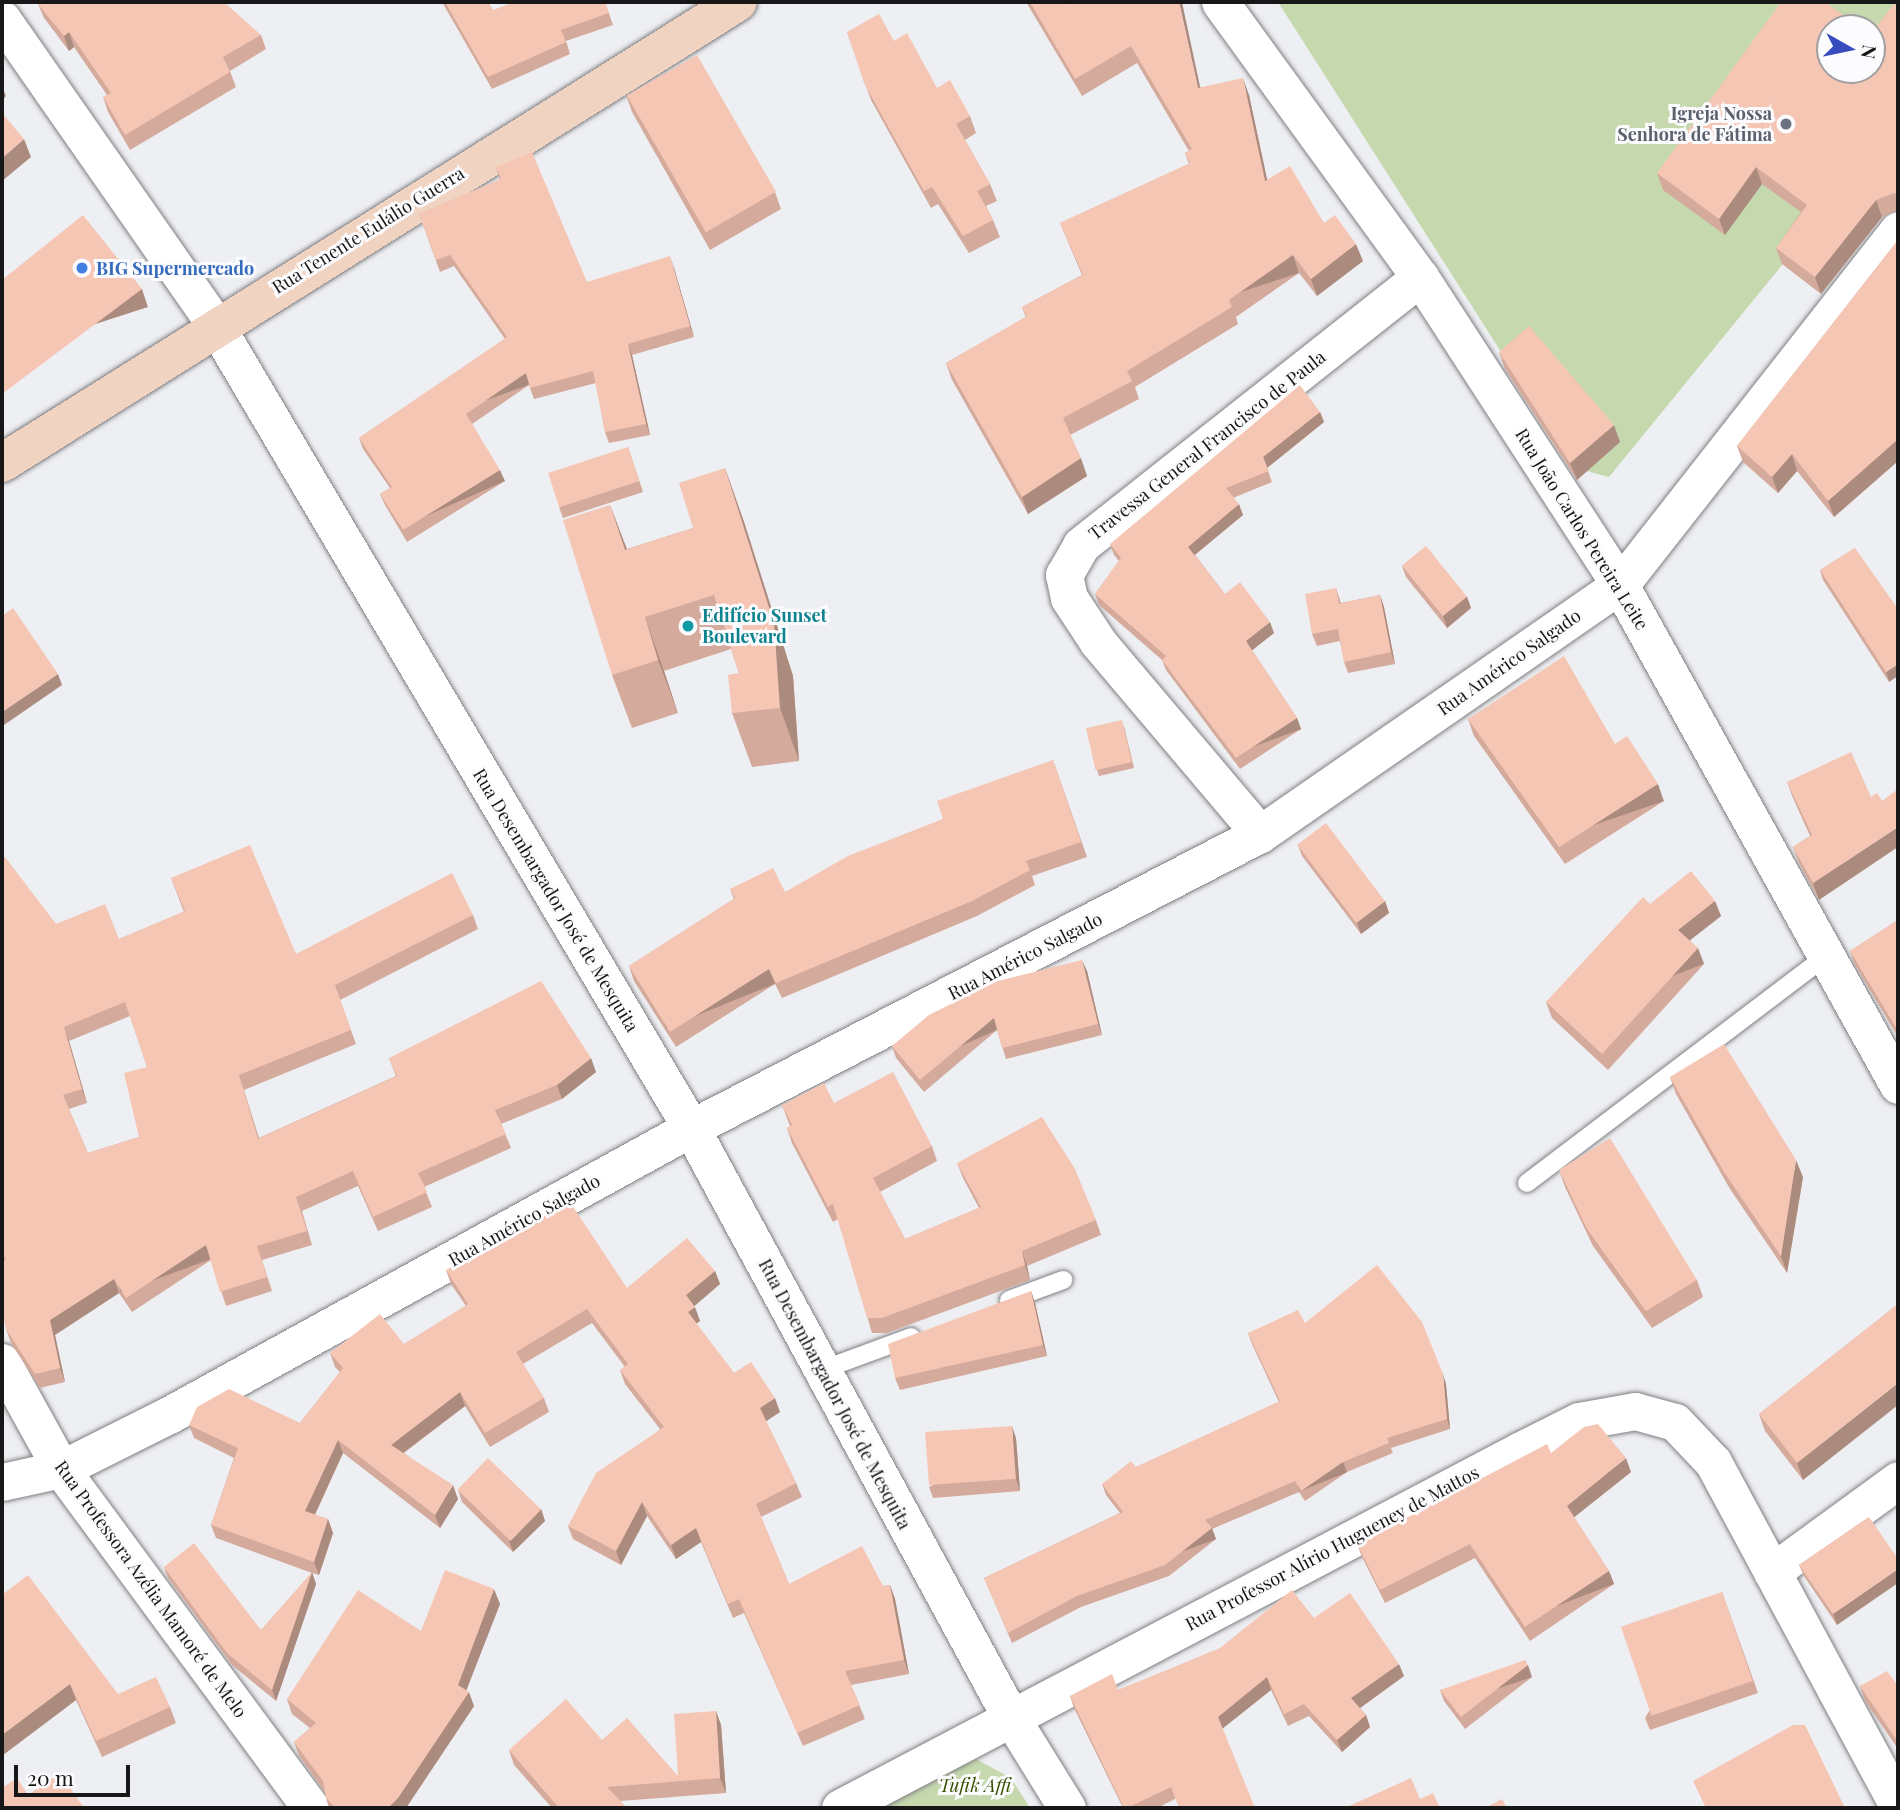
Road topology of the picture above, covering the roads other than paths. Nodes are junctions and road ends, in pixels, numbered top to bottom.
1 (738, 2) edge
2 (1220, 2) edge
3 (2, 19) edge
4 (1898, 230) edge
5 (1420, 277) junction
6 (216, 326) junction
7 (2, 463) edge
8 (1620, 585) junction
9 (1260, 834) junction
10 (1826, 956) junction
11 (1898, 1085) edge
12 (691, 1128) junction
13 (1527, 1183) dead end
14 (1063, 1280) dead end
15 (987, 1308) edge
16 (936, 1327) edge
17 (2, 1362) edge
18 (822, 1370) junction
19 (61, 1469) junction
20 (1898, 1480) edge
21 (2, 1482) edge
22 (1772, 1572) junction
23 (1010, 1716) junction
24 (1898, 1806) edge
25 (311, 1808) edge
26 (841, 1808) edge
27 (1067, 1808) edge

1 - 6 street, Rua Tenente Eulálio Guerra
2 - 5 street, Rua João Carlos Pereira Leite
3 - 6 street, Rua Desembargador José de Mesquita
4 - 8 street, Rua Américo Salgado
5 - 8 street, Rua João Carlos Pereira Leite
5 - 9 street, Travessa General Francisco de Paula
6 - 7 street, Rua Tenente Eulálio Guerra
6 - 12 street, Rua Desembargador José de Mesquita
8 - 9 street, Rua Américo Salgado
8 - 10 street, Rua João Carlos Pereira Leite
9 - 12 street, Rua Américo Salgado
10 - 11 street, Rua João Carlos Pereira Leite
10 - 13 lane
12 - 18 street, Rua Desembargador José de Mesquita
12 - 19 street, Rua Américo Salgado
14 - 15 lane
16 - 18 lane
17 - 19 street, Rua Professora Azélia Mamoré de Melo
18 - 23 street, Rua Desembargador José de Mesquita
19 - 21 street, Rua Américo Salgado
19 - 25 street, Rua Professora Azélia Mamoré de Melo
20 - 22 street
22 - 23 street, Rua Professor Alírio Hugueney de Mattos
22 - 24 street, Rua Professor Alírio Hugueney de Mattos
23 - 26 street, Rua Professor Alírio Hugueney de Mattos
23 - 27 street, Rua Desembargador José de Mesquita

